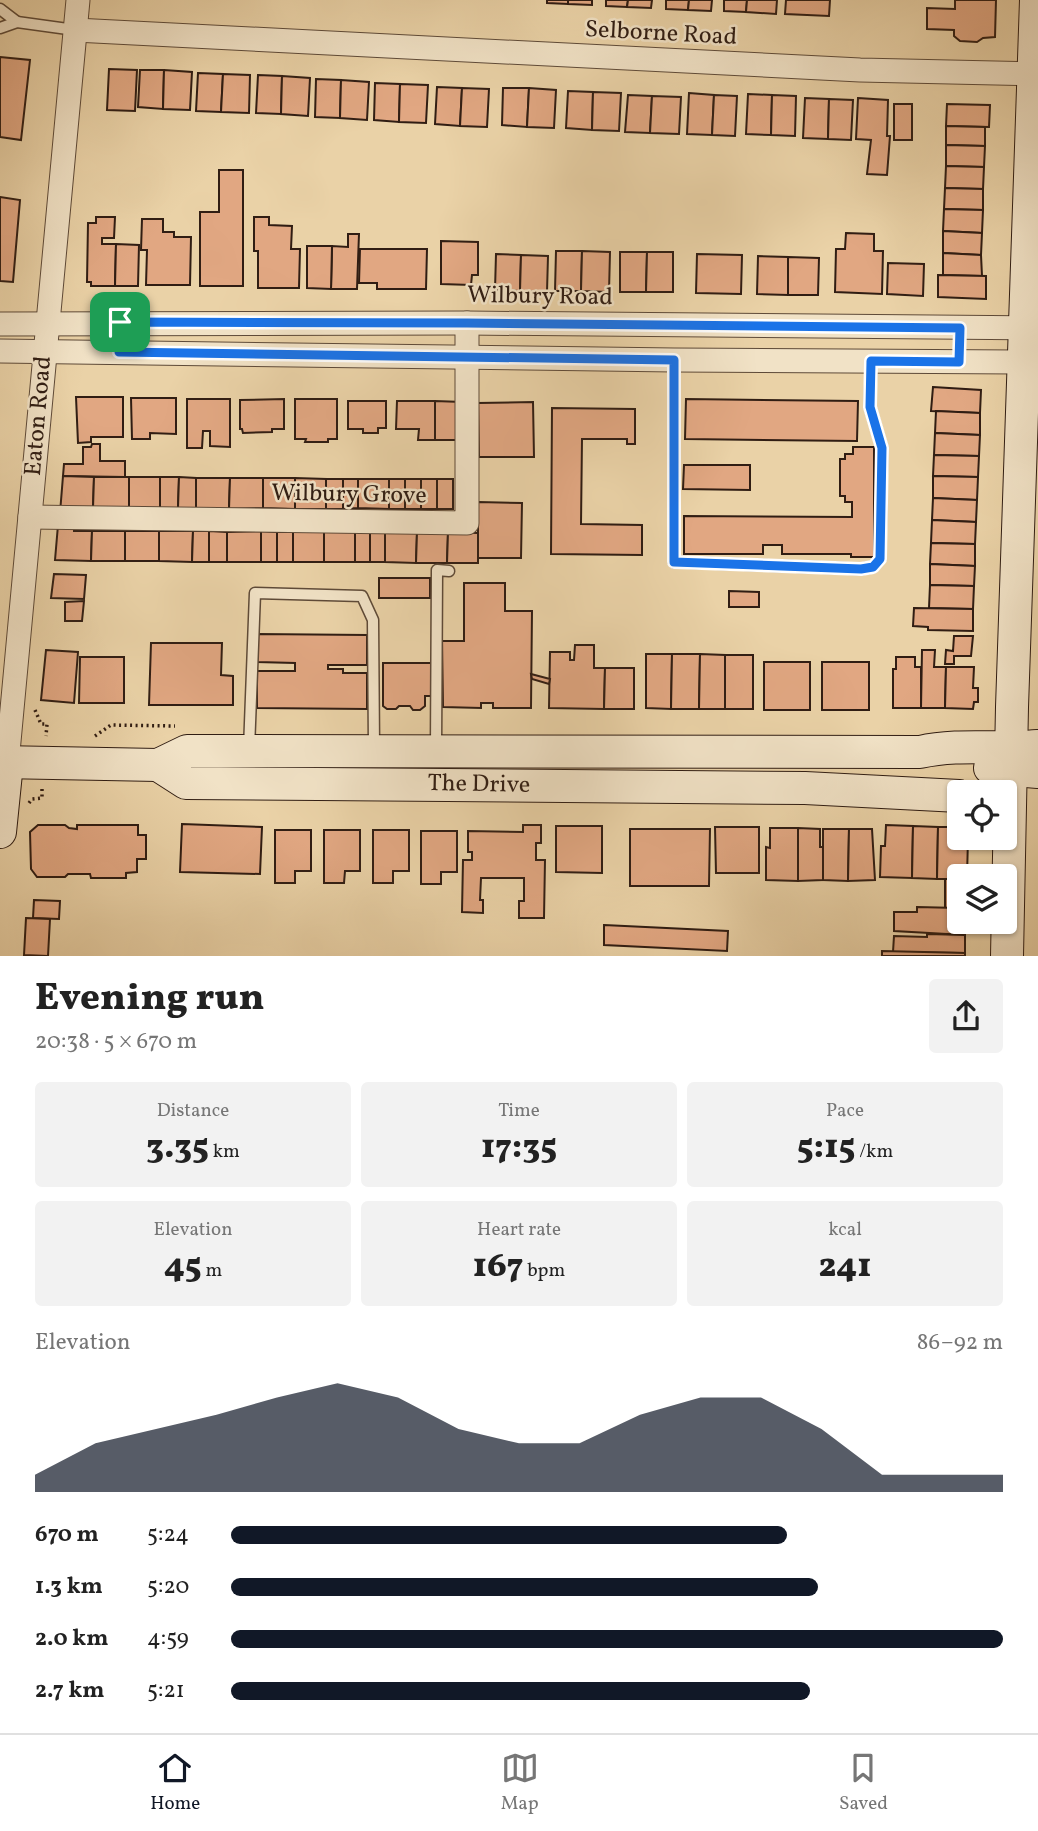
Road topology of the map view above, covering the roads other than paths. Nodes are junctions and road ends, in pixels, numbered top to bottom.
1 (78, 0) edge
2 (1036, 0) edge
3 (0, 9) edge
4 (17, 22) junction
5 (0, 28) edge
6 (75, 30) junction
7 (1037, 73) edge
8 (120, 322) junction
9 (467, 323) junction
10 (0, 324) edge
11 (47, 324) junction
12 (960, 328) junction
13 (1031, 328) edge
14 (0, 351) edge
15 (45, 351) junction
16 (119, 352) junction
17 (467, 357) junction
18 (674, 360) junction
19 (871, 361) junction
20 (959, 362) junction
21 (1031, 362) edge
22 (30, 517) junction
23 (449, 570) dead end
24 (249, 751) junction
25 (374, 751) junction
26 (436, 751) junction
27 (806, 751) junction
28 (4, 763) edge
29 (158, 765) junction
30 (1022, 775) edge
31 (805, 788) junction
32 (947, 795) edge
33 (0, 832) edge
34 (1007, 956) edge

1 - 6 street, Eaton Road
2 - 7 main road
3 - 4 lane
4 - 5 lane
4 - 6 lane
6 - 7 street, Selborne Road
6 - 11 street, Eaton Road
7 - 13 main road
8 - 9 street, Wilbury Road
8 - 11 street, Wilbury Road
8 - 16 street
9 - 12 street, Wilbury Road
9 - 17 street, Wilbury Grove
10 - 11 street, Wilbury Road
11 - 15 street, Eaton Road
12 - 13 street, Wilbury Road
12 - 20 street
13 - 21 main road
14 - 15 street
15 - 16 street
15 - 22 street, Eaton Road
16 - 17 street
17 - 18 street
17 - 22 street, Wilbury Grove
18 - 19 street
18 - 19 lane
19 - 20 street
20 - 21 street
21 - 30 main road
22 - 28 street, Eaton Road
23 - 26 lane
24 - 25 main road, The Drive
24 - 25 lane
24 - 29 main road, The Drive
25 - 26 main road, The Drive
26 - 27 main road, The Drive
27 - 30 main road, The Drive
27 - 31 main road
28 - 29 main road, The Drive
28 - 33 main road, Eaton Road
29 - 31 main road, The Drive
30 - 34 main road
31 - 32 main road, The Drive

